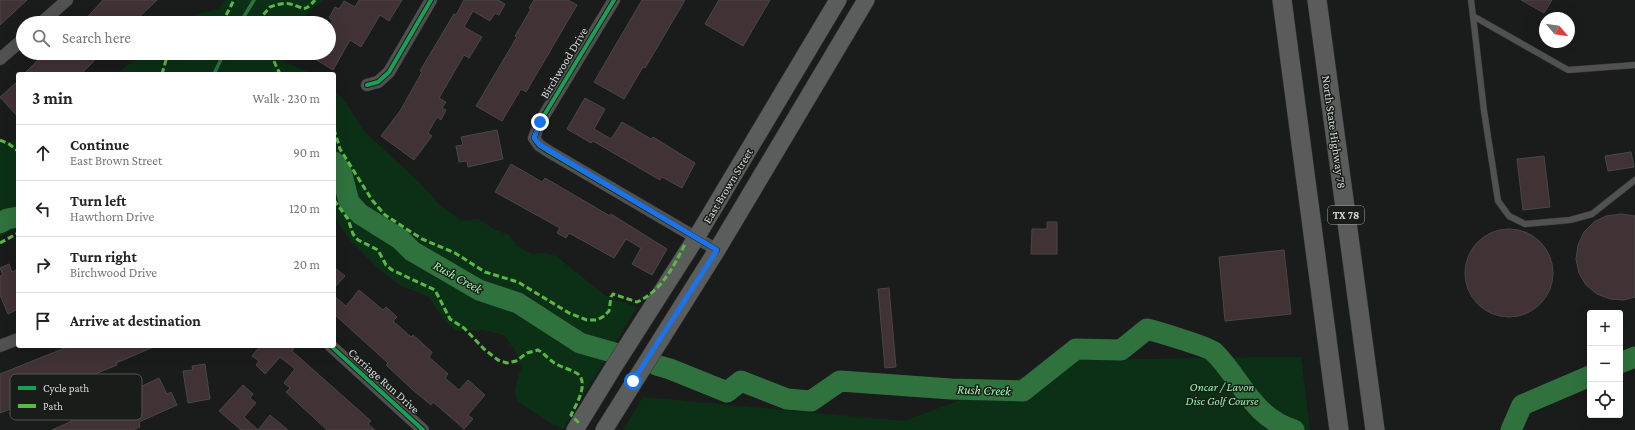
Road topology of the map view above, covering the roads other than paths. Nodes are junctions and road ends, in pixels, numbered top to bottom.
1 (67, 0) edge
2 (431, 0) edge
3 (614, 0) edge
4 (838, 0) edge
5 (866, 0) edge
6 (1282, 0) edge
7 (1317, 0) edge
8 (1471, 0) edge
9 (49, 16) edge
10 (1473, 16) junction
11 (16, 45) edge
12 (0, 60) edge
13 (1635, 65) edge
14 (367, 85) dead end
15 (784, 90) junction
16 (805, 102) junction
17 (1635, 180) edge
18 (696, 238) junction
19 (717, 250) junction
20 (16, 340) edge
21 (0, 346) edge
22 (333, 348) edge
23 (423, 430) edge
24 (576, 430) edge
25 (604, 430) edge
26 (1339, 430) edge
27 (1375, 430) edge

1 - 9 street
2 - 14 street
3 - 18 street, Birchwood Drive
4 - 15 main road, East Brown Street
5 - 16 main road, East Brown Street
6 - 26 main road, TX 78
7 - 27 main road, North State Highway 78 / TX 78
8 - 10 lane
10 - 13 lane
10 - 17 lane
11 - 12 street
15 - 16 main road
15 - 18 main road, East Brown Street
16 - 19 main road, East Brown Street
18 - 19 street
18 - 24 main road, East Brown Street
19 - 25 main road, East Brown Street
20 - 21 street
22 - 23 street, Carriage Run Drive

